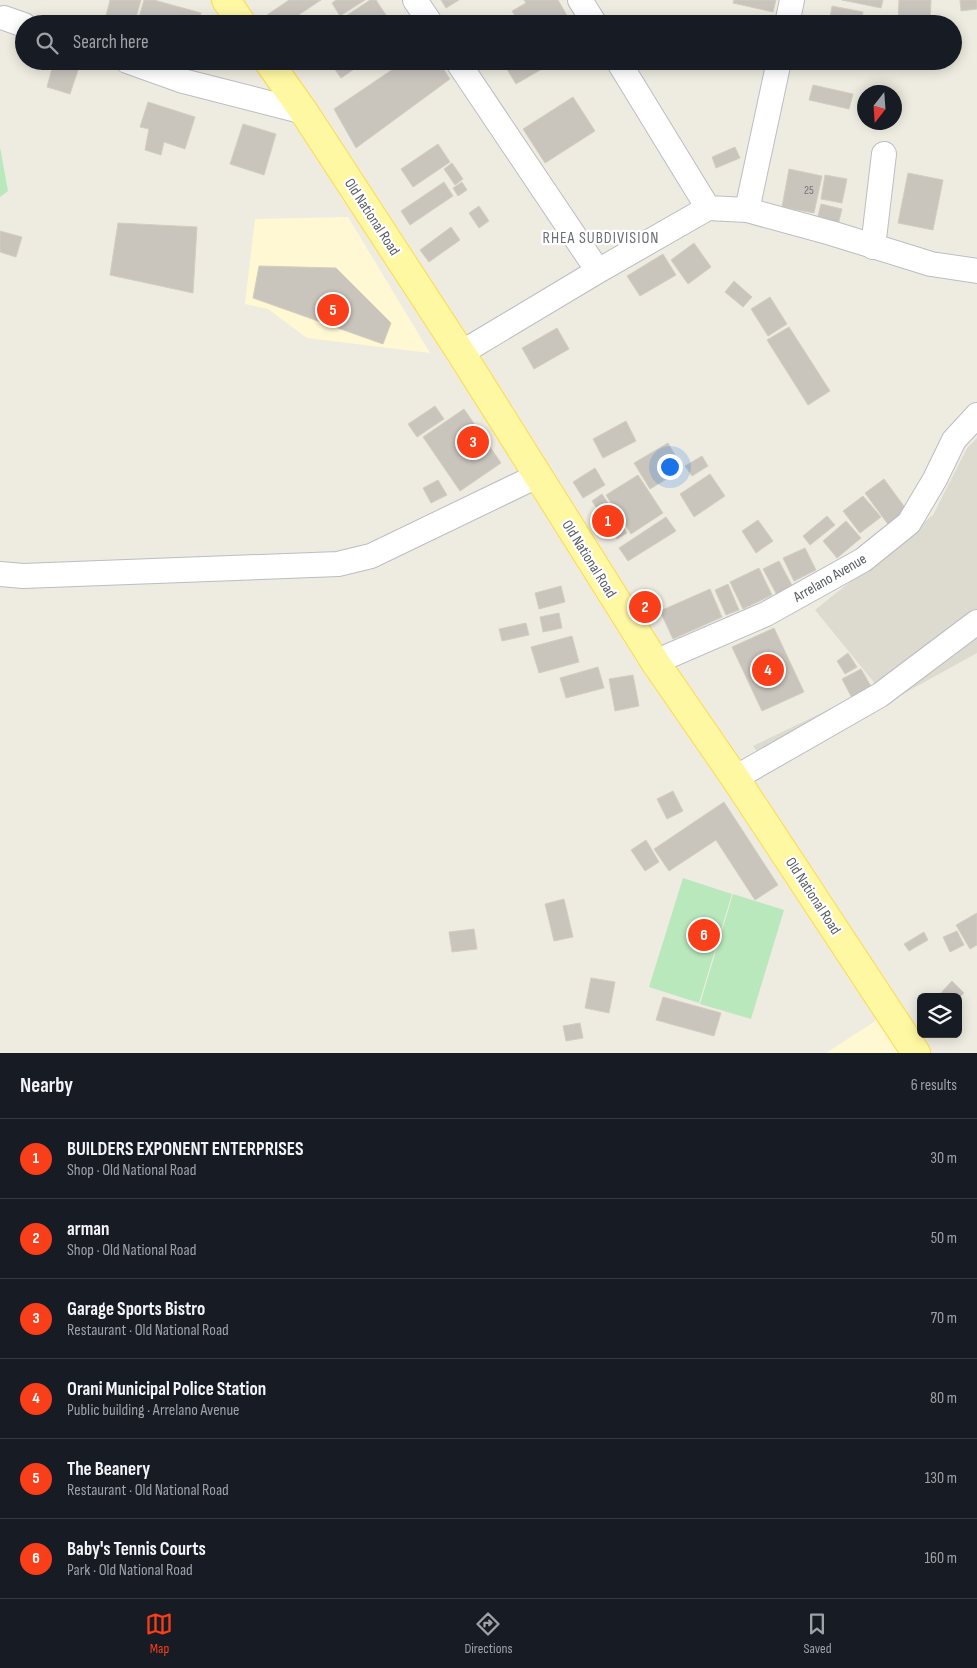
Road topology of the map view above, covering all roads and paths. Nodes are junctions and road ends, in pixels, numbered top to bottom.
1 (226, 0) edge
2 (415, 0) edge
3 (580, 0) edge
4 (792, 0) edge
5 (236, 15) edge
6 (425, 15) edge
7 (589, 15) edge
8 (789, 15) edge
9 (153, 70) edge
10 (274, 70) edge
11 (463, 70) edge
12 (624, 70) edge
13 (777, 70) edge
14 (304, 112) junction
15 (884, 154) dead end
16 (708, 208) junction
17 (748, 210) junction
18 (873, 247) junction
19 (598, 271) junction
20 (977, 271) edge
21 (462, 353) junction
22 (977, 415) edge
23 (537, 476) junction
24 (0, 574) edge
25 (977, 622) edge
26 (654, 662) junction
27 (736, 778) junction
28 (916, 1053) edge

1 - 5 main road
2 - 6 street
3 - 7 street
4 - 8 street
9 - 14 street
10 - 14 main road, Old National Road
11 - 19 street
12 - 16 street
13 - 17 street
14 - 21 main road, Old National Road
15 - 18 street
16 - 17 street
16 - 19 street
17 - 18 street
18 - 20 street
19 - 21 street
21 - 23 main road, Old National Road
22 - 26 street, Arrelano Avenue
23 - 24 street
23 - 26 main road, Old National Road
25 - 27 street
26 - 27 main road, Old National Road
27 - 28 main road, Old National Road

